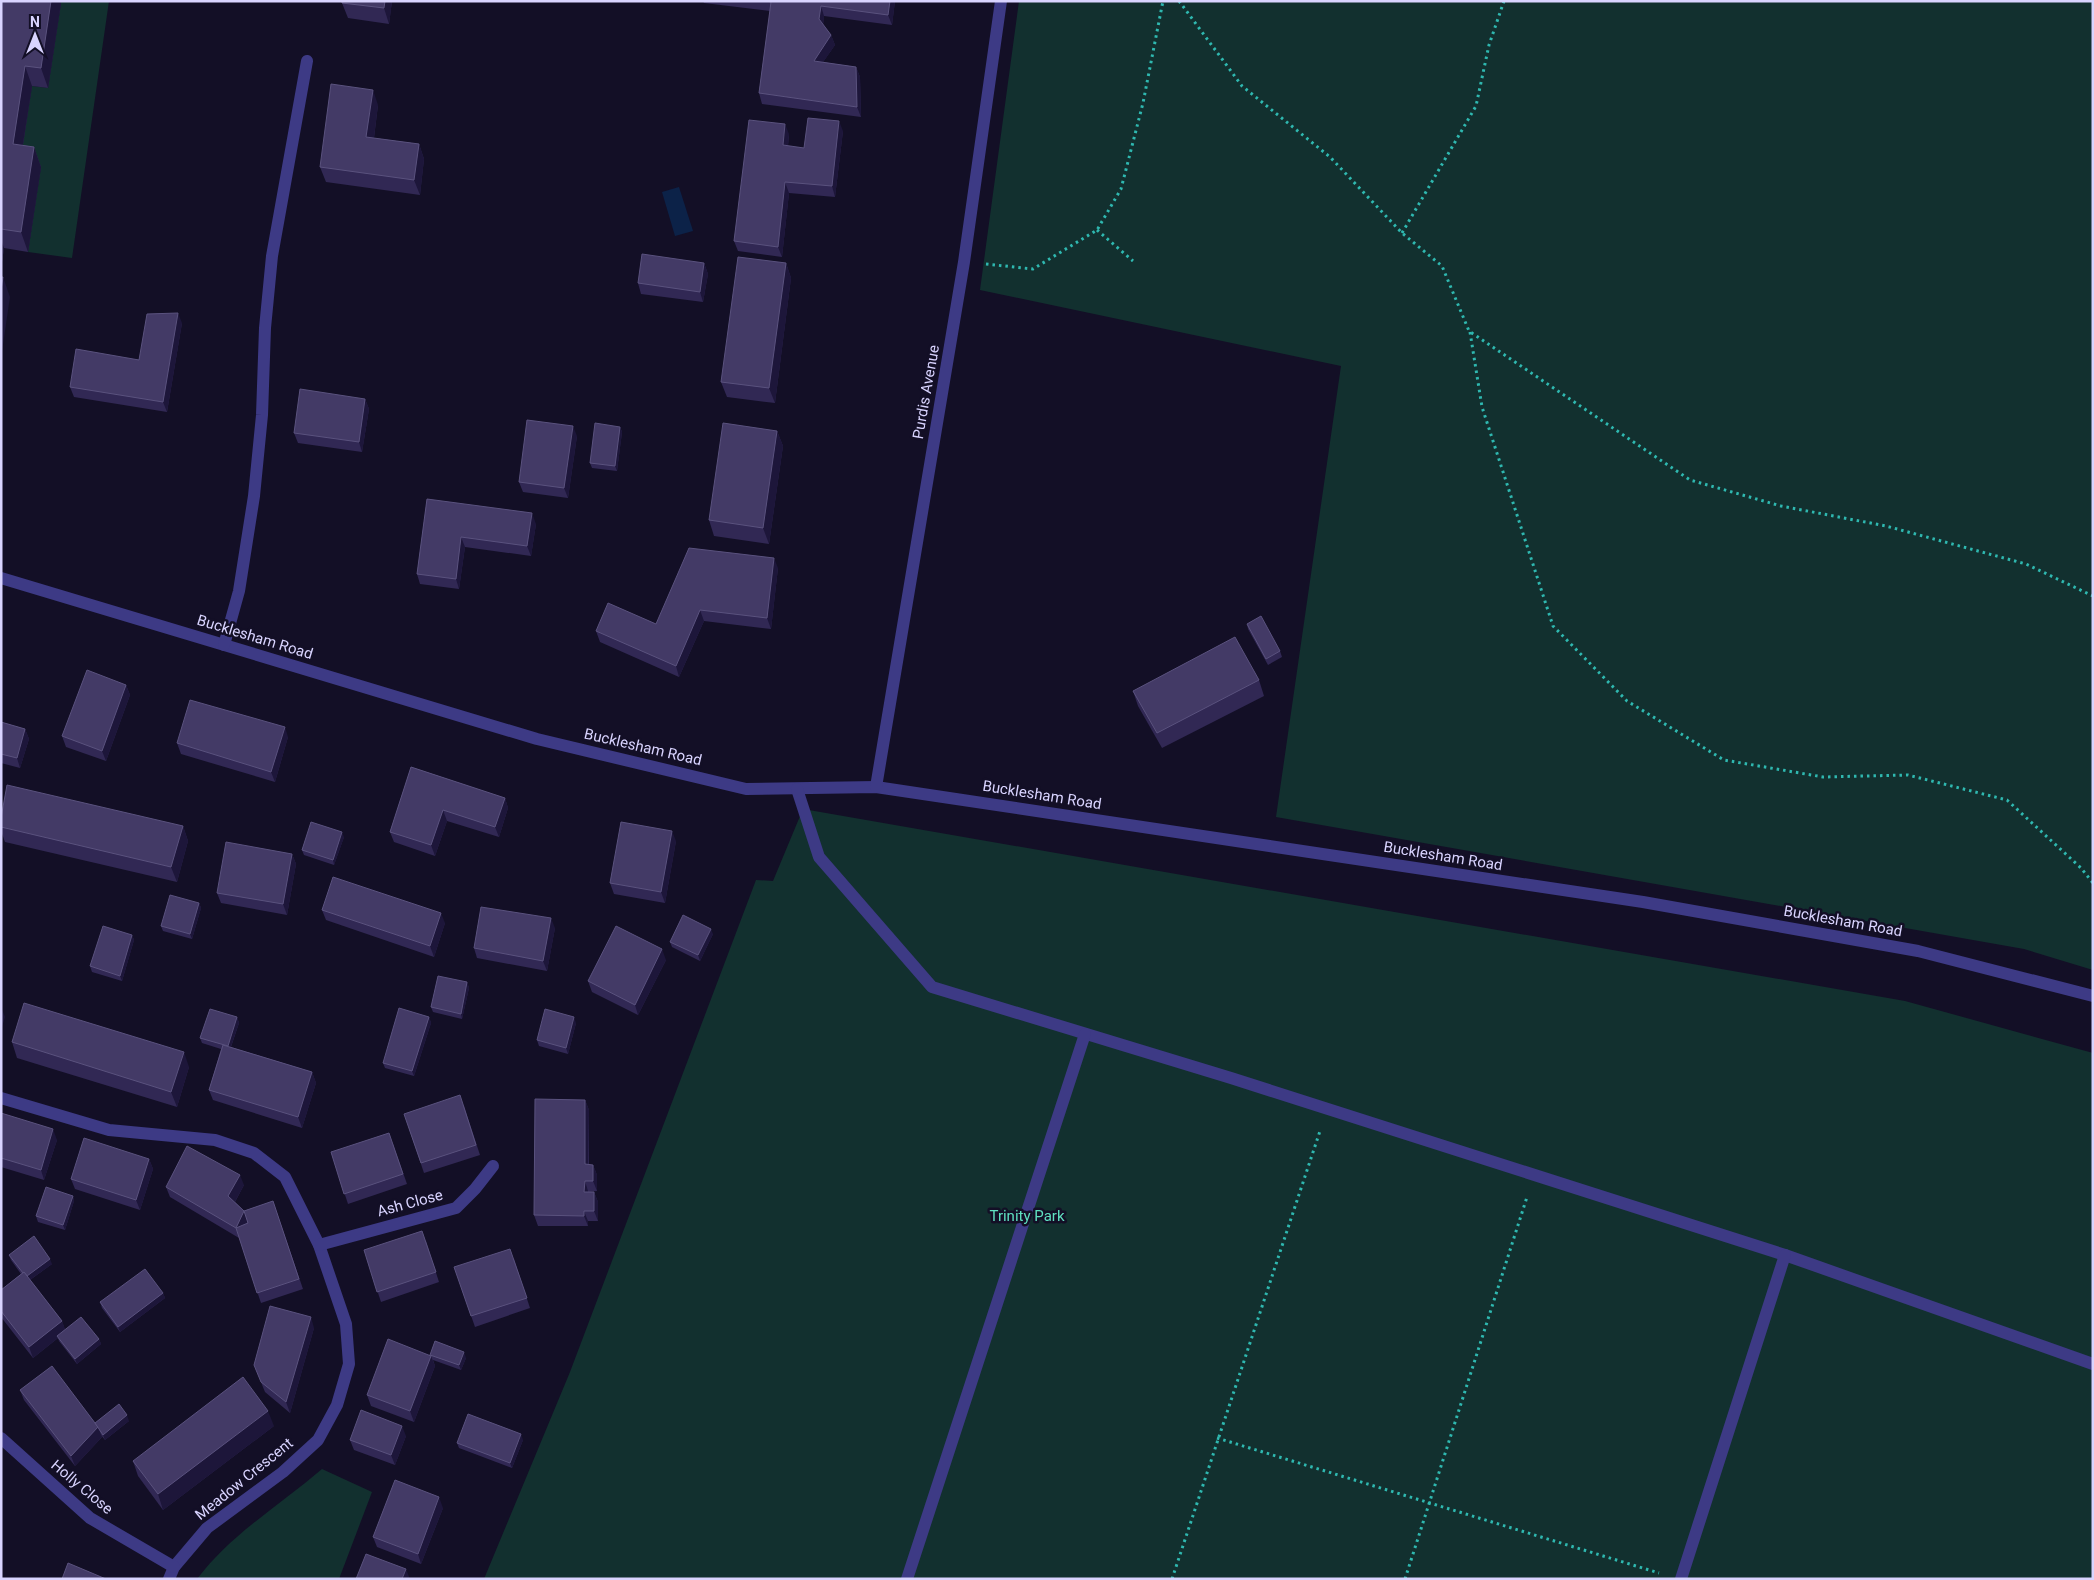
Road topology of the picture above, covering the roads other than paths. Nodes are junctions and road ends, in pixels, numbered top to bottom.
1 (1001, 1) edge
2 (307, 61) dead end
3 (1, 578) edge
4 (224, 645) junction
5 (876, 787) junction
6 (797, 789) junction
7 (2093, 996) edge
8 (1085, 1034) junction
9 (1, 1098) edge
10 (493, 1166) dead end
11 (319, 1245) junction
12 (1785, 1255) junction
13 (2093, 1364) edge
14 (1, 1438) edge
15 (172, 1573) edge
16 (907, 1579) edge
17 (1681, 1579) edge

1 - 5 street, Purdis Avenue
2 - 4 street
3 - 4 street, Bucklesham Road
4 - 6 street, Bucklesham Road
5 - 6 street, Bucklesham Road
5 - 7 street, Bucklesham Road
6 - 8 street
8 - 12 street
8 - 16 street
9 - 11 street, Meadow Crescent
10 - 11 street, Ash Close
11 - 15 street, Meadow Crescent
12 - 13 street
12 - 17 street
14 - 15 street, Holly Close

